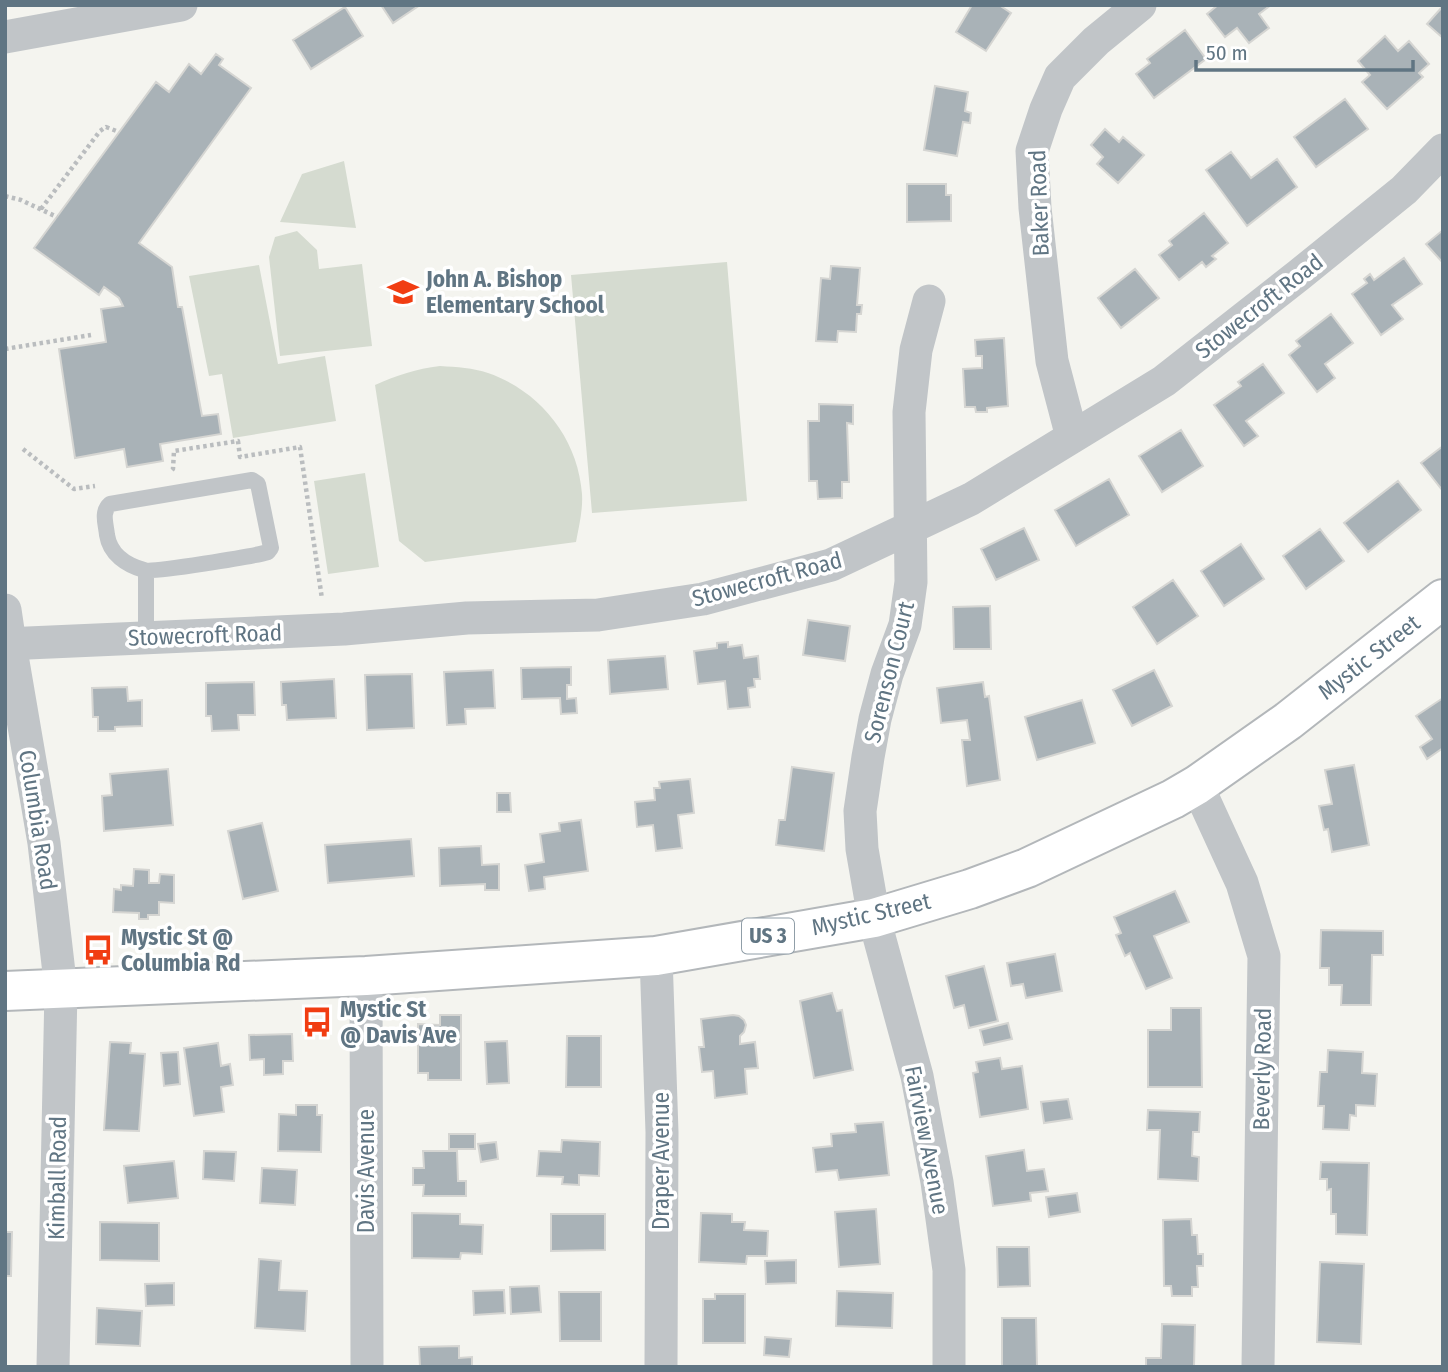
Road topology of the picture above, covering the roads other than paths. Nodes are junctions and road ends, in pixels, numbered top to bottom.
1 (181, 5) edge
2 (1140, 5) edge
3 (5, 37) edge
4 (1443, 150) edge
5 (929, 301) dead end
6 (1072, 437) junction
7 (911, 528) junction
8 (146, 572) junction
9 (1443, 599) edge
10 (5, 610) edge
11 (146, 637) junction
12 (7, 644) edge
13 (1197, 785) junction
14 (874, 918) junction
15 (656, 956) junction
16 (366, 976) junction
17 (61, 990) junction
18 (5, 991) edge
19 (53, 1367) edge
20 (367, 1367) edge
21 (661, 1367) edge
22 (949, 1367) edge
23 (1258, 1367) edge

1 - 3 street
2 - 6 street, Baker Road
4 - 6 street, Stowecroft Road
5 - 7 street, Sorenson Court
6 - 7 street, Stowecroft Road
7 - 11 street, Stowecroft Road
7 - 14 street, Sorenson Court
8 - 8 lane
8 - 11 lane
9 - 13 highway, Mystic Street / US 3
10 - 12 street, Columbia Road
11 - 12 street, Stowecroft Road
12 - 17 street, Columbia Road
13 - 14 highway, Mystic Street / US 3
13 - 23 street, Beverly Road
14 - 15 highway, Mystic Street / US 3
14 - 22 street, Fairview Avenue
15 - 16 highway, Mystic Street / US 3
15 - 21 street, Draper Avenue
16 - 17 highway, Mystic Street / US 3
16 - 20 street, Davis Avenue
17 - 18 highway, Mystic Street / US 3
17 - 19 street, Kimball Road

